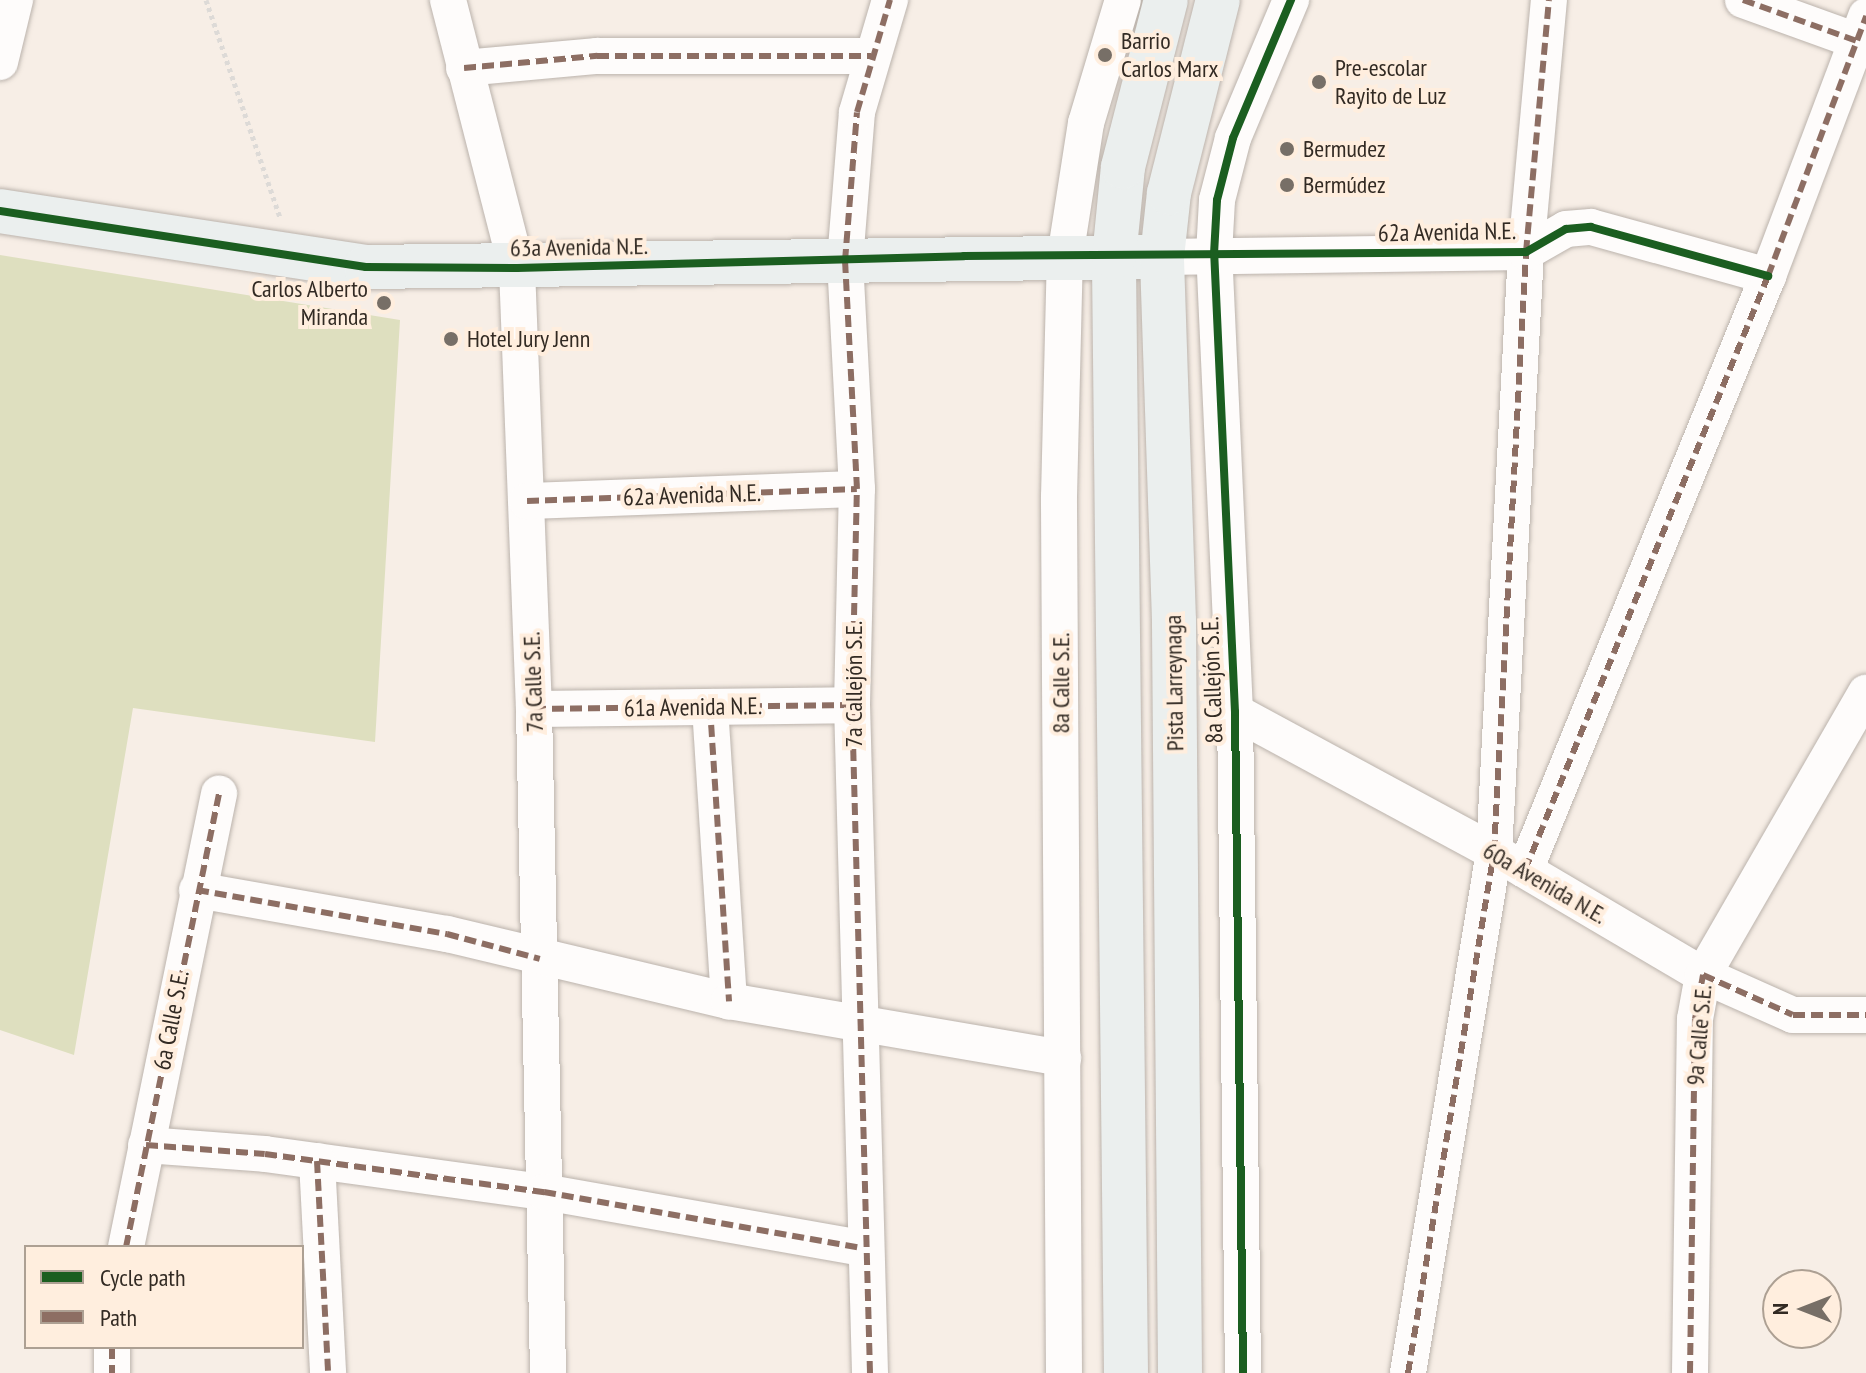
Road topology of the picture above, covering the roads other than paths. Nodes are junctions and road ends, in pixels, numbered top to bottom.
1 (15, 0) edge
2 (448, 0) edge
3 (890, 0) edge
4 (1123, 0) edge
5 (1166, 0) edge
6 (1218, 0) edge
7 (1291, 0) edge
8 (1549, 0) edge
9 (1743, 0) edge
10 (1861, 28) edge
11 (871, 56) junction
12 (0, 62) edge
13 (464, 68) junction
14 (0, 211) edge
15 (1526, 252) junction
16 (1214, 254) junction
17 (1065, 257) junction
18 (1114, 257) junction
19 (1162, 257) junction
20 (845, 261) junction
21 (517, 268) junction
22 (1768, 276) junction
23 (857, 489) junction
24 (527, 501) junction
25 (1866, 693) edge
26 (852, 705) junction
27 (710, 707) junction
28 (534, 709) junction
29 (1235, 712) junction
30 (219, 793) dead end
31 (1494, 852) junction
32 (1525, 870) junction
33 (197, 890) junction
34 (540, 959) junction
35 (1703, 975) junction
36 (729, 1001) junction
37 (1866, 1015) edge
38 (858, 1025) junction
39 (1063, 1058) junction
40 (146, 1145) junction
41 (317, 1161) junction
42 (544, 1192) junction
43 (126, 1245) edge
44 (863, 1248) junction
45 (112, 1349) edge
46 (112, 1373) edge
47 (328, 1373) edge
48 (548, 1373) edge
49 (870, 1373) edge
50 (1064, 1373) edge
51 (1126, 1373) edge
52 (1180, 1373) edge
53 (1243, 1373) edge
54 (1408, 1373) edge
55 (1690, 1373) edge

1 - 12 street
2 - 13 street, 7a Calle S.E.
3 - 11 street, 7a Callejón S.E.
4 - 17 street, 8a Calle S.E.
5 - 18 main road
6 - 19 main road, Pista Larreynaga
7 - 16 street, 8a Callejón S.E.
8 - 15 street
9 - 10 street
10 - 22 street
11 - 13 street
11 - 20 street, 7a Callejón S.E.
13 - 21 street, 7a Calle S.E.
14 - 21 main road, 63a Avenida N.E.
15 - 16 street, 62a Avenida N.E.
15 - 22 street, 62a Avenida N.E.
15 - 31 street
16 - 19 street, 62a Avenida N.E.
16 - 29 street, 8a Callejón S.E.
17 - 18 main road, 63a Avenida N.E.
17 - 20 main road, 63a Avenida N.E.
17 - 39 street, 8a Calle S.E.
18 - 19 main road, 63a Avenida N.E.
18 - 51 main road
19 - 52 main road, Pista Larreynaga
20 - 21 main road, 63a Avenida N.E.
20 - 23 street, 7a Callejón S.E.
21 - 24 street, 7a Calle S.E.
22 - 32 street
23 - 24 street, 62a Avenida N.E.
23 - 26 street, 7a Callejón S.E.
24 - 28 street, 7a Calle S.E.
25 - 35 street, 9a Calle S.E.
26 - 27 street, 61a Avenida N.E.
26 - 38 street, 7a Callejón S.E.
27 - 28 street, 61a Avenida N.E.
27 - 36 street
28 - 34 street, 7a Calle S.E.
29 - 31 street, 60a Avenida N.E.
29 - 53 street, 8a Callejón S.E.
30 - 33 street, 6a Calle S.E.
31 - 32 street, 60a Avenida N.E.
31 - 54 street
32 - 35 street, 60a Avenida N.E.
33 - 34 street
33 - 40 street, 6a Calle S.E.
34 - 36 street
34 - 42 street, 7a Calle S.E.
35 - 37 street, 60a Avenida N.E.
35 - 55 street, 9a Calle S.E.
36 - 38 street
38 - 39 street
38 - 44 street, 7a Callejón S.E.
39 - 50 street, 8a Calle S.E.
40 - 41 street
40 - 43 street, 6a Calle S.E.
41 - 42 street
41 - 47 street
42 - 44 street
42 - 48 street, 7a Calle S.E.
44 - 49 street, 7a Callejón S.E.
45 - 46 street

